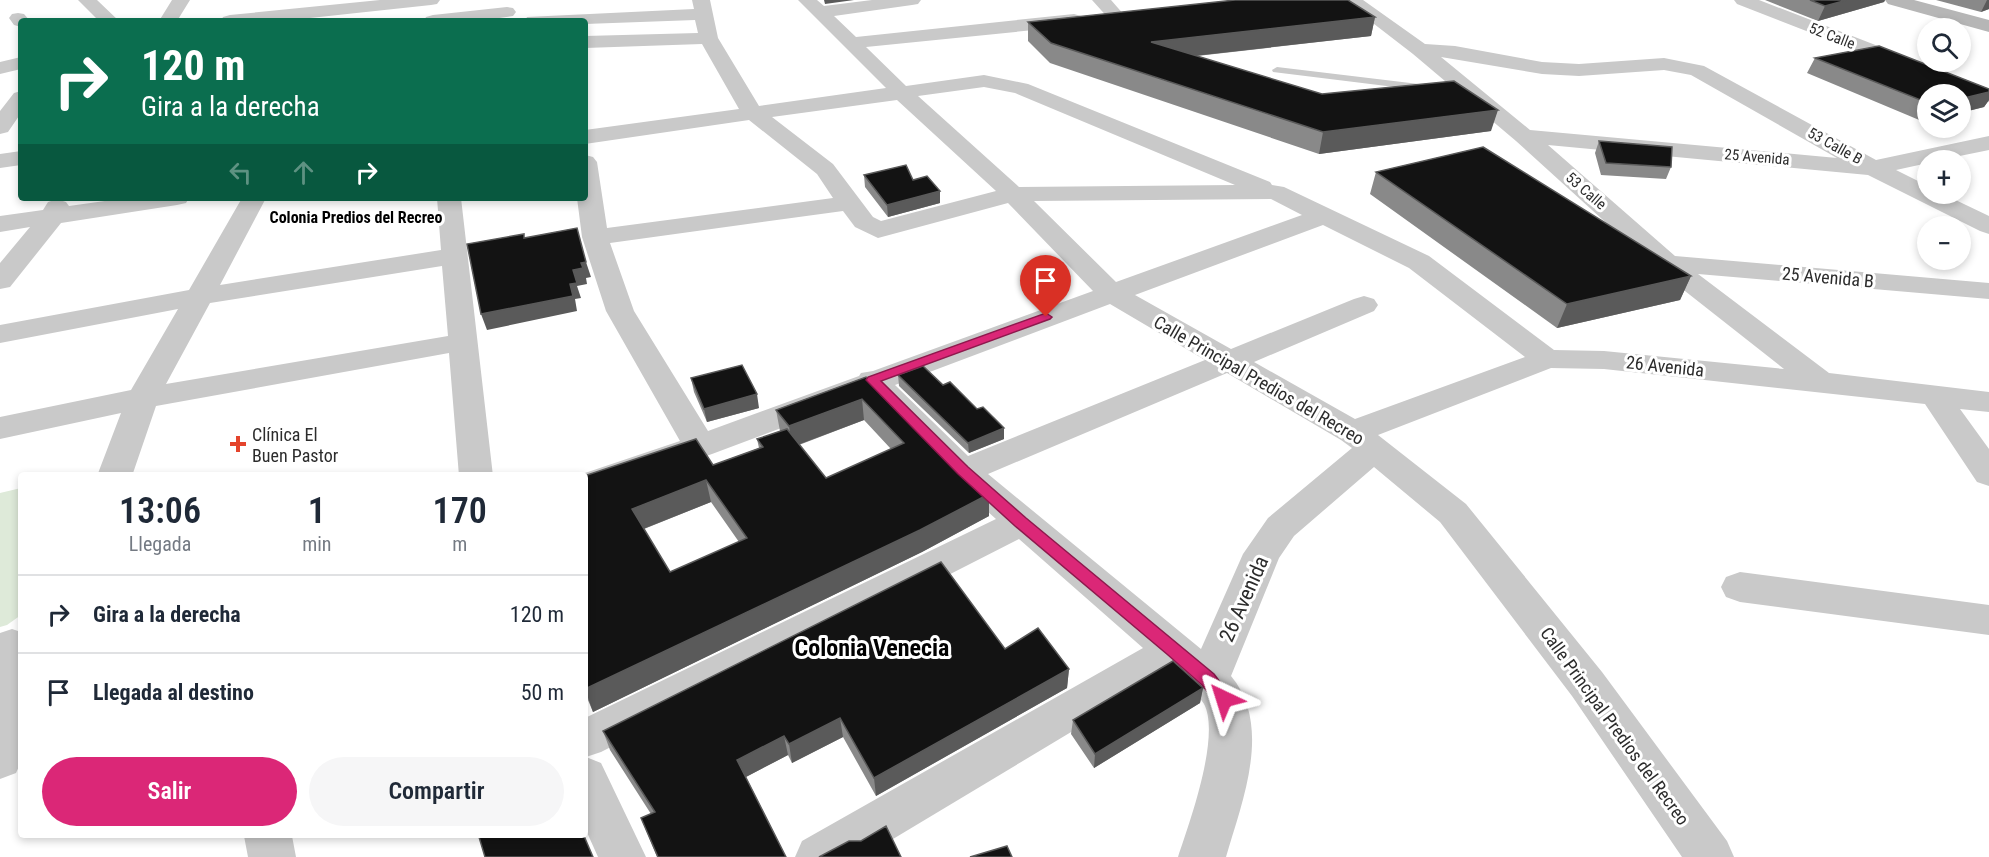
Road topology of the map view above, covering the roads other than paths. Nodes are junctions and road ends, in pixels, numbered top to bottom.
1 (87, 0) edge
2 (430, 0) edge
3 (912, 0) edge
4 (1101, 0) edge
5 (1352, 0) edge
6 (1743, 0) edge
7 (1894, 0) edge
8 (186, 1) edge
9 (410, 1) edge
10 (815, 6) edge
11 (703, 7) edge
12 (506, 11) edge
13 (292, 12) edge
14 (1139, 14) edge
15 (1116, 16) junction
16 (107, 18) edge
17 (171, 18) edge
18 (251, 18) edge
19 (407, 18) edge
20 (455, 18) edge
21 (570, 18) edge
22 (1989, 27) edge
23 (708, 38) junction
24 (588, 42) edge
25 (853, 43) junction
26 (1420, 50) junction
27 (18, 64) edge
28 (0, 68) edge
29 (1277, 70) dead end
30 (1454, 92) junction
31 (902, 93) junction
32 (1989, 96) edge
33 (18, 102) edge
34 (752, 112) junction
35 (0, 127) edge
36 (1524, 136) junction
37 (588, 137) edge
38 (1989, 143) edge
39 (18, 158) edge
40 (0, 161) edge
41 (1873, 168) junction
42 (588, 184) edge
43 (1275, 192) junction
44 (1013, 194) junction
45 (137, 201) edge
46 (252, 201) edge
47 (449, 201) edge
48 (849, 203) junction
49 (57, 207) edge
50 (1323, 216) junction
51 (0, 224) edge
52 (1989, 225) edge
53 (595, 237) junction
54 (454, 256) junction
55 (1667, 263) junction
56 (0, 281) edge
57 (1989, 291) edge
58 (1110, 293) junction
59 (198, 297) junction
60 (1364, 305) dead end
61 (0, 334) edge
62 (462, 342) junction
63 (1547, 359) junction
64 (1229, 360) junction
65 (872, 380) junction
66 (1820, 382) junction
67 (1935, 396) junction
68 (143, 398) junction
69 (1989, 402) edge
70 (0, 428) edge
71 (1363, 440) junction
72 (700, 446) junction
73 (963, 471) junction
74 (115, 472) edge
75 (476, 472) edge
76 (1989, 474) edge
77 (588, 484) edge
78 (1021, 522) junction
79 (1740, 587) dead end
80 (1989, 620) edge
81 (11, 646) edge
82 (1174, 650) junction
83 (1208, 680) junction
84 (588, 738) edge
85 (0, 759) edge
86 (588, 783) edge
87 (268, 838) edge
88 (272, 857) edge
89 (622, 857) edge
90 (819, 857) edge
91 (1202, 857) edge
92 (1710, 857) edge

1 - 16 street
2 - 9 street
3 - 10 street
4 - 15 street
5 - 26 street, 53 Calle
6 - 32 street, 52 Calle
7 - 22 main road
8 - 17 street
9 - 13 street
9 - 19 street
10 - 25 street, Calle Principal Predios del Recreo
11 - 21 street
11 - 23 street
12 - 20 street
13 - 18 street
14 - 15 street
15 - 25 street
23 - 24 street
23 - 34 street
25 - 31 street, Calle Principal Predios del Recreo
26 - 30 street, 53 Calle
26 - 41 street, 53 Calle B
27 - 28 street
29 - 30 lane
30 - 36 street, 53 Calle
31 - 34 street
31 - 43 street
31 - 44 street, Calle Principal Predios del Recreo
33 - 35 street
34 - 37 street
34 - 48 street
36 - 41 street, 25 Avenida
36 - 55 street, 53 Calle
38 - 41 street, 25 Avenida
39 - 40 street
41 - 52 street, 53 Calle B
42 - 53 street
43 - 44 street
43 - 50 street
44 - 48 street
44 - 58 street, Calle Principal Predios del Recreo
45 - 49 street
46 - 59 street
47 - 54 street
48 - 53 street
49 - 51 street
49 - 56 street
50 - 58 street
50 - 63 street
53 - 72 street
54 - 59 street
54 - 62 street
55 - 57 street, 25 Avenida B
55 - 66 street, 53 Calle
58 - 64 street, Calle Principal Predios del Recreo
58 - 65 street
59 - 61 street
59 - 68 street
60 - 64 street
62 - 68 street
62 - 75 street
63 - 66 street, 26 Avenida
63 - 71 street, 26 Avenida
64 - 71 street, Calle Principal Predios del Recreo
64 - 73 street
65 - 72 street
65 - 73 street
66 - 67 street, 26 Avenida
67 - 69 street, 26 Avenida
67 - 76 street
68 - 70 street
68 - 74 street
71 - 83 street, 26 Avenida
71 - 92 street, Calle Principal Predios del Recreo
72 - 77 street
73 - 78 street
78 - 82 street
78 - 84 street
79 - 80 street
81 - 85 street
82 - 83 street
82 - 90 street
83 - 91 street
86 - 89 street
87 - 88 street

